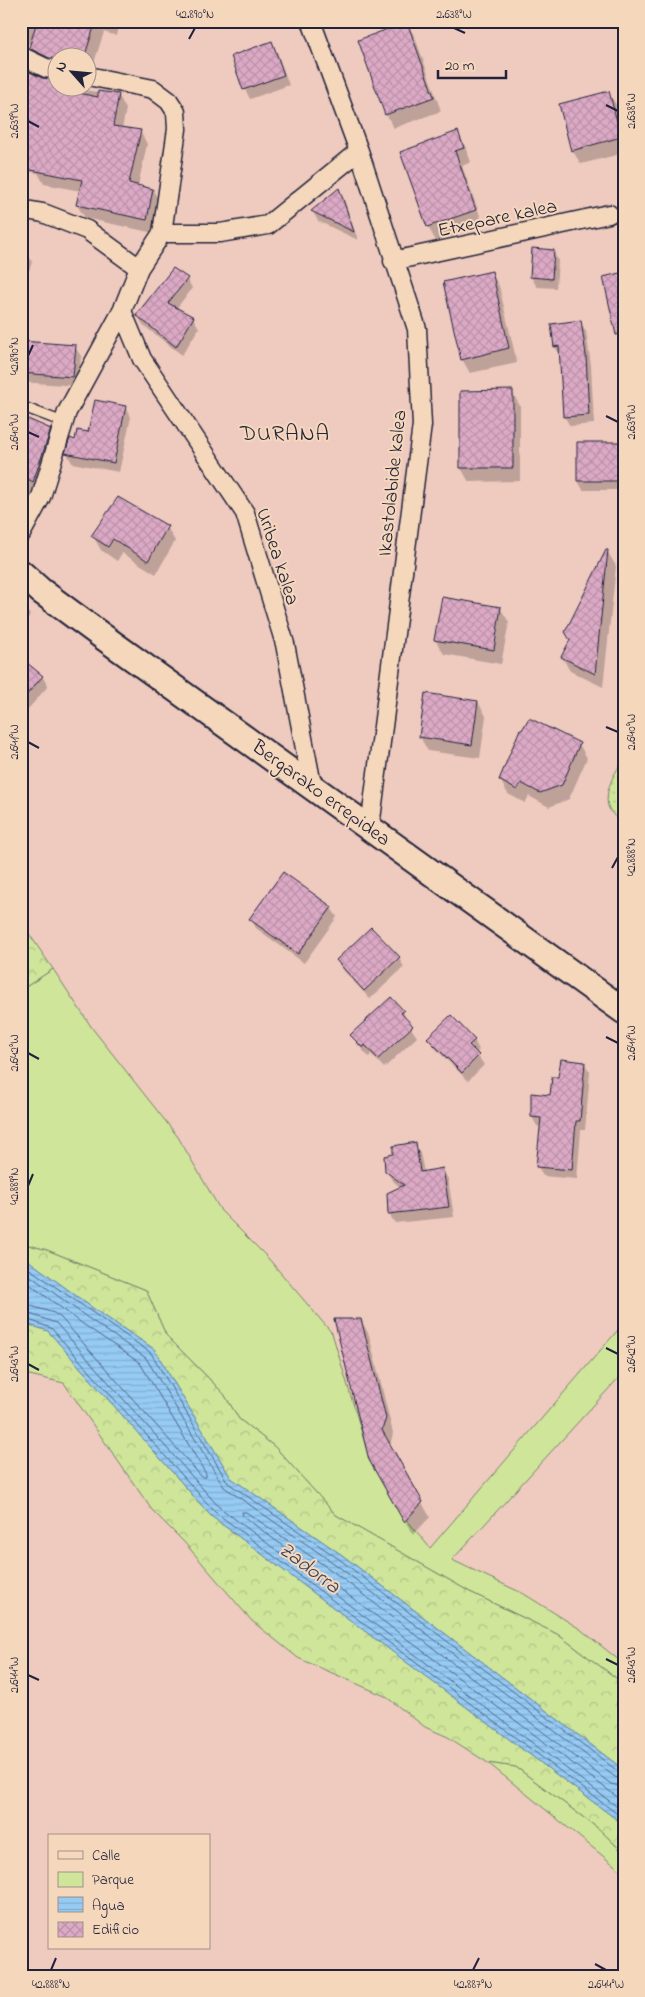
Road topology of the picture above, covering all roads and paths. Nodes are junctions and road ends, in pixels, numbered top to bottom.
1 (311, 21) edge
2 (21, 56) edge
3 (48, 68) edge
4 (98, 78) edge
5 (359, 151) junction
6 (21, 209) edge
7 (609, 214) dead end
8 (162, 233) junction
9 (394, 261) junction
10 (138, 268) junction
11 (122, 311) junction
12 (21, 406) edge
13 (63, 422) junction
14 (21, 534) edge
15 (21, 573) edge
16 (312, 785) junction
17 (370, 827) junction
18 (624, 1011) edge

1 - 5 street, Ikastolabide kalea
2 - 3 street
4 - 8 street
5 - 8 street
5 - 9 street, Ikastolabide kalea
6 - 10 street
7 - 9 street, Etxepare kalea
8 - 10 street
9 - 17 street, Ikastolabide kalea
10 - 11 street
11 - 13 street
11 - 16 street, Uribea kalea
12 - 13 lane
13 - 14 street
15 - 16 street, Bergarako errepidea
16 - 17 street, Bergarako errepidea
17 - 18 street, Bergarako errepidea

